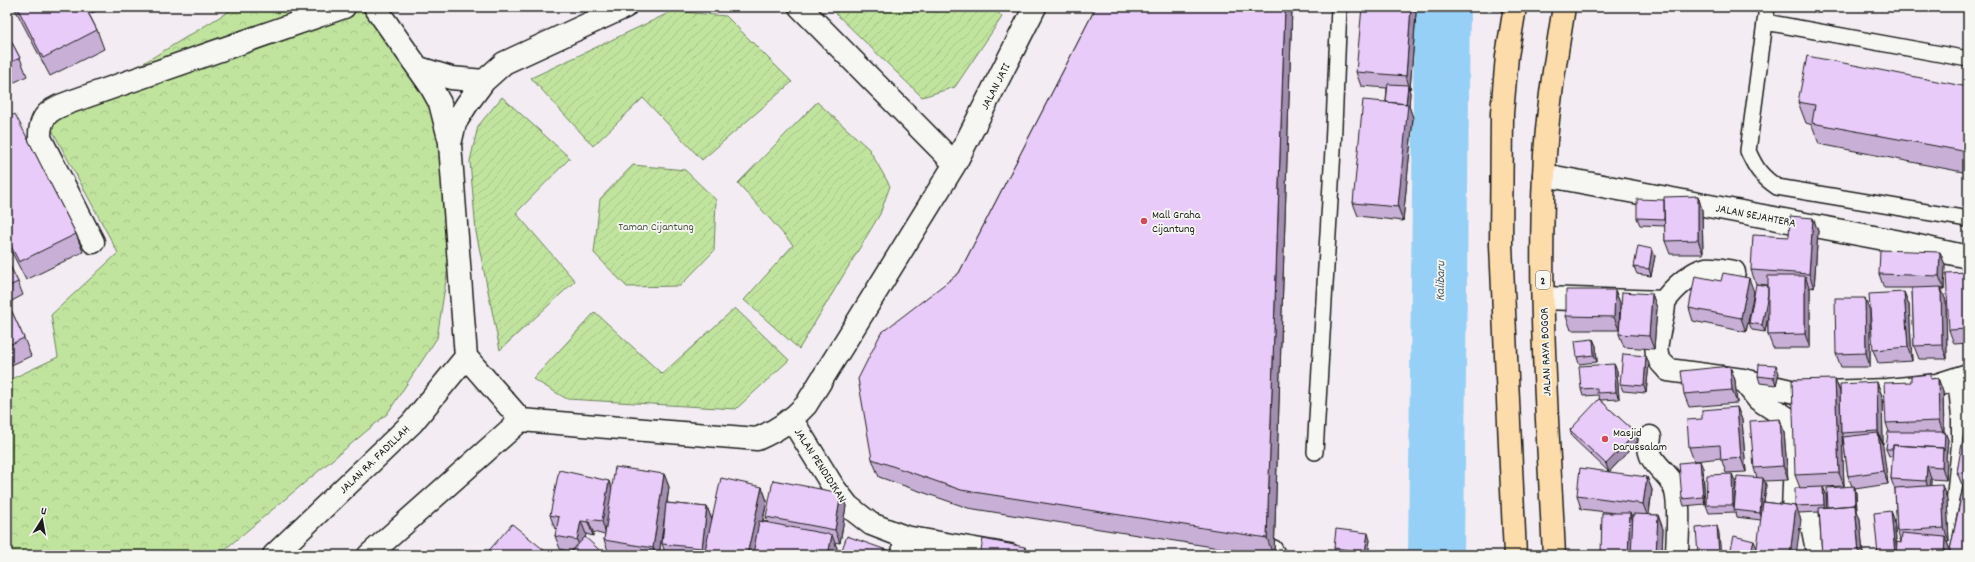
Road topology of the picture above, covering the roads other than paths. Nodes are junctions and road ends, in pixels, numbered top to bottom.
1 (344, 7) edge
2 (375, 7) edge
3 (625, 7) edge
4 (800, 7) edge
5 (1035, 7) edge
6 (1339, 7) edge
7 (1515, 7) edge
8 (1564, 7) edge
9 (1767, 7) edge
10 (1765, 22) junction
11 (1968, 59) edge
12 (418, 68) junction
13 (484, 81) junction
14 (450, 144) junction
15 (955, 164) junction
16 (1544, 175) junction
17 (1968, 219) edge
18 (93, 242) dead end
19 (1968, 257) edge
20 (1734, 272) dead end
21 (1543, 298) junction
22 (1664, 302) junction
23 (466, 357) junction
24 (1963, 376) edge
25 (1743, 380) junction
26 (521, 420) junction
27 (792, 420) junction
28 (1650, 437) dead end
29 (1315, 452) dead end
30 (904, 546) edge
31 (274, 555) edge
32 (369, 555) edge
33 (1010, 555) edge
34 (1515, 555) edge
35 (1554, 555) edge
36 (1677, 555) edge
37 (1818, 555) edge
38 (1953, 555) edge

1 - 18 street
2 - 12 street
3 - 13 street
4 - 15 street
5 - 15 street, JALAN JATI
6 - 29 lane
7 - 34 highway
8 - 16 highway, JALAN RAYA BOGOR / 2
9 - 10 lane
10 - 11 lane
10 - 17 lane
12 - 13 street
12 - 14 street
13 - 14 street
14 - 23 street
15 - 27 street, JALAN JATI
16 - 19 street, JALAN SEJAHTERA
16 - 21 highway, JALAN RAYA BOGOR / 2
20 - 22 street
21 - 22 street
21 - 35 highway, JALAN RAYA BOGOR / 2
22 - 25 street
23 - 26 street
23 - 31 street, JALAN RA. FADILLAH
24 - 25 street
24 - 38 street
25 - 37 street
26 - 27 street, JALAN JATI
26 - 32 street
27 - 30 street, JALAN PENDIDIKAN
28 - 36 street
30 - 33 street, JALAN PENDIDIKAN

